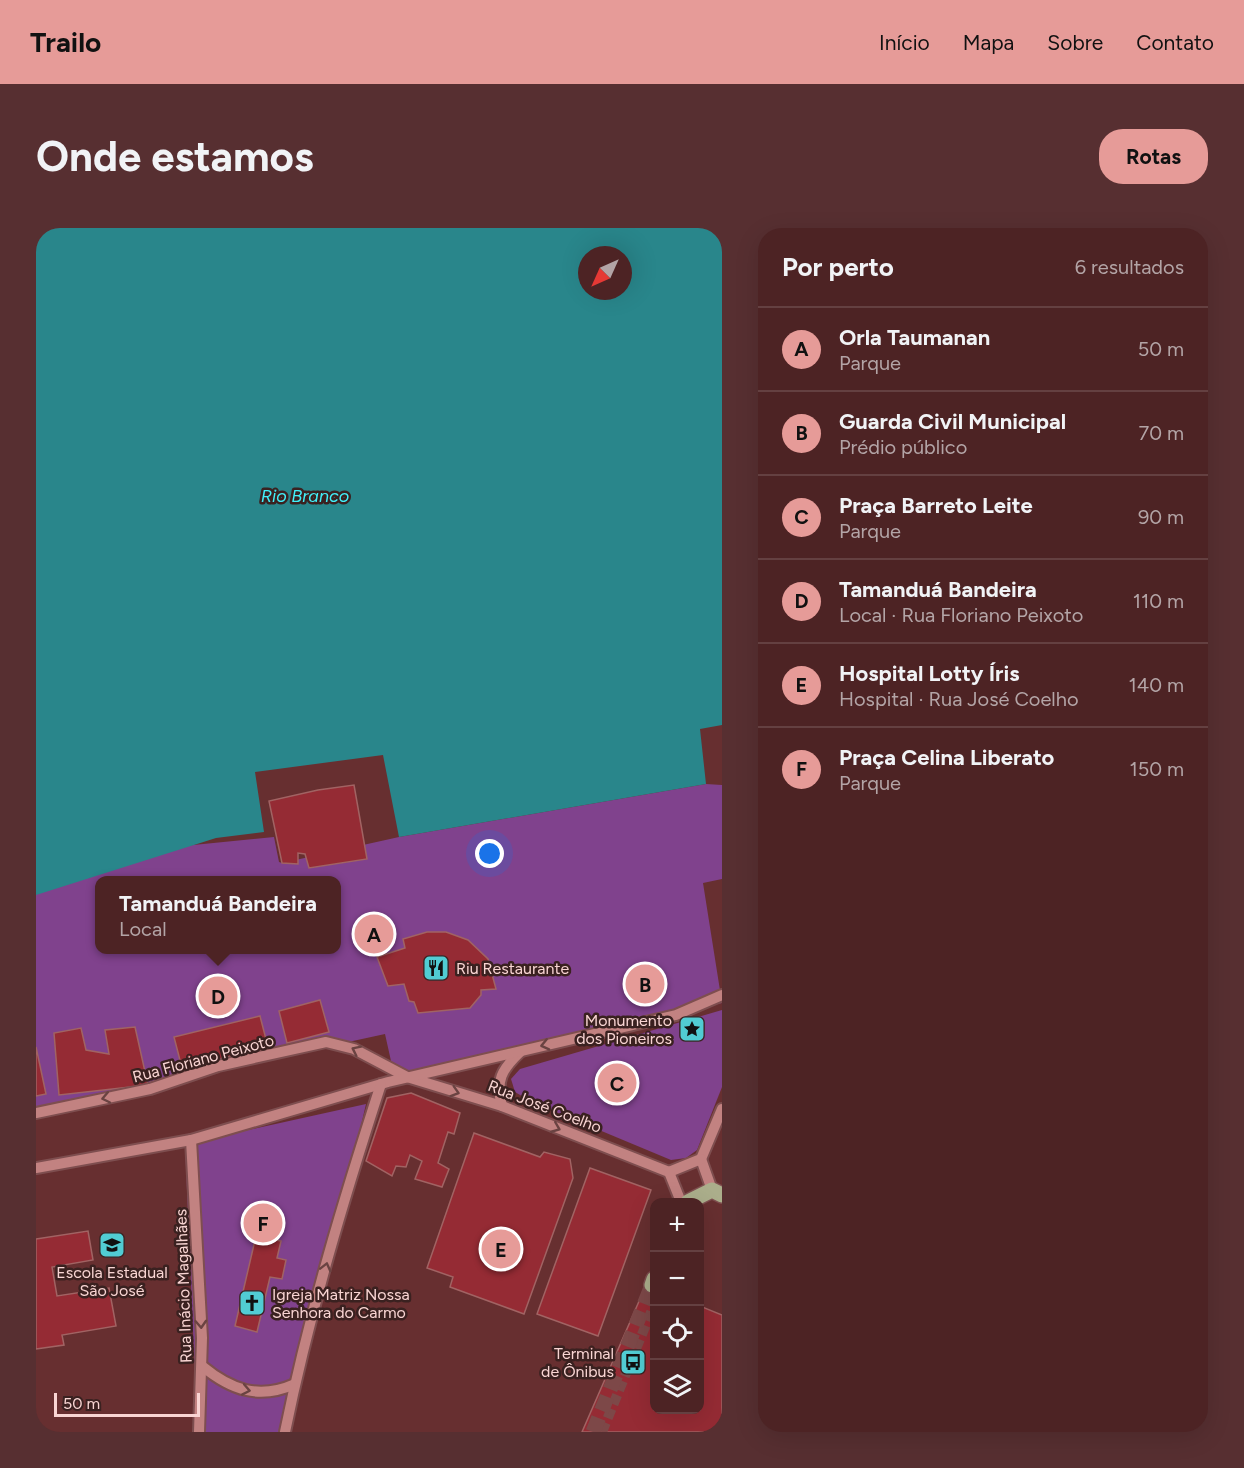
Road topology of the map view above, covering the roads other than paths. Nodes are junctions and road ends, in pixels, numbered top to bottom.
1 (722, 995) edge
2 (520, 1051) junction
3 (407, 1077) junction
4 (381, 1084) junction
5 (502, 1106) junction
6 (722, 1109) edge
7 (36, 1113) edge
8 (191, 1140) junction
9 (701, 1159) junction
10 (36, 1168) edge
11 (669, 1172) junction
12 (703, 1197) edge
13 (679, 1198) edge
14 (202, 1366) junction
15 (295, 1384) junction
16 (199, 1432) edge
17 (285, 1432) edge

1 -> 2 street
2 - 3 street
2 - 5 street
3 - 4 street
3 -> 5 street, Rua José Coelho
3 -> 7 street, Rua Floriano Peixoto
4 - 8 street
15 -> 4 street
5 -> 11 street, Rua José Coelho
6 - 9 street
8 - 10 street
8 -> 14 street, Rua Inácio Magalhães
9 - 11 street
9 - 12 street
11 - 13 street
14 -> 15 street
14 - 16 street, Rua Inácio Magalhães
15 - 17 street

